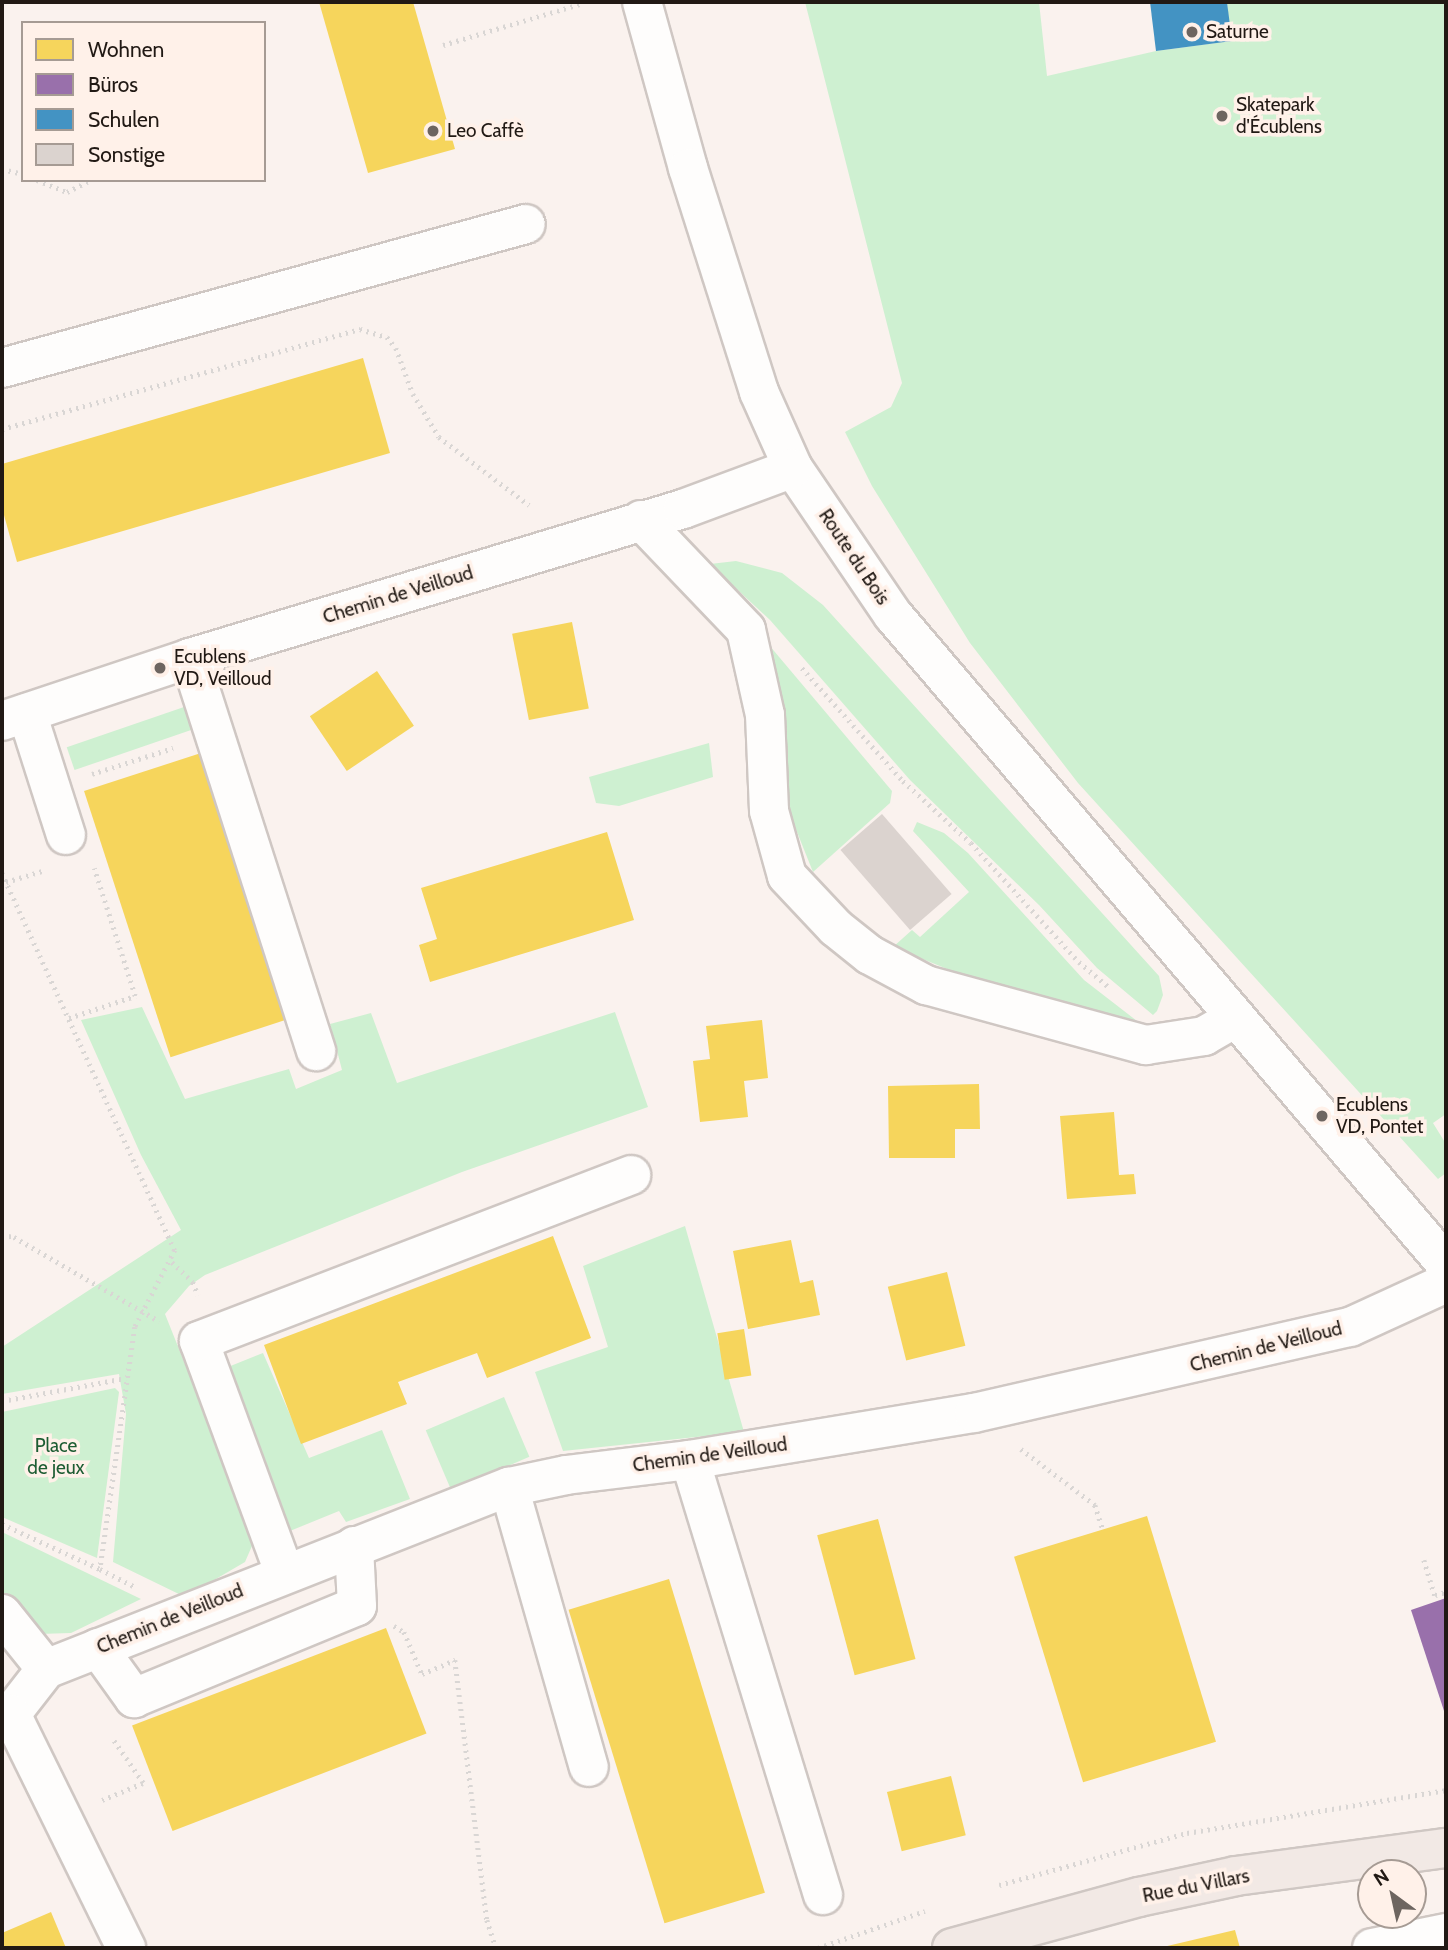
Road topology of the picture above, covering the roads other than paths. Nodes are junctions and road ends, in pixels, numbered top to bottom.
1 (642, 2) edge
2 (526, 224) dead end
3 (2, 368) edge
4 (793, 468) junction
5 (641, 520) junction
6 (190, 658) junction
7 (15, 717) edge
8 (66, 835) road end
9 (1235, 1018) junction
10 (316, 1051) dead end
11 (631, 1175) dead end
12 (1446, 1264) edge
13 (1446, 1283) edge
14 (690, 1460) junction
15 (509, 1488) junction
16 (354, 1546) junction
17 (284, 1572) junction
18 (2, 1614) edge
19 (98, 1648) junction
20 (46, 1669) junction
21 (6, 1714) edge
22 (590, 1767) dead end
23 (1446, 1848) edge
24 (823, 1895) dead end
25 (1446, 1933) edge
26 (126, 1948) edge
27 (952, 1948) edge
28 (1372, 1948) edge

1 - 4 street, Route du Bois
2 - 3 street
4 - 5 street, Chemin de Veilloud
4 - 9 street, Route du Bois
5 - 6 street, Chemin de Veilloud
5 - 9 street
6 - 7 street, Chemin de Veilloud
6 - 10 street
7 - 8 street
9 - 12 street, Route du Bois
11 - 17 street
13 - 14 street, Chemin de Veilloud
14 - 15 street, Chemin de Veilloud
14 - 24 street
15 - 16 street, Chemin de Veilloud
15 - 22 street
16 - 17 street, Chemin de Veilloud
16 - 19 street
17 - 19 street, Chemin de Veilloud
18 - 20 street
19 - 20 street, Chemin de Veilloud
20 - 21 street
21 - 26 street
23 - 27 main road, Rue du Villars
25 - 28 street

